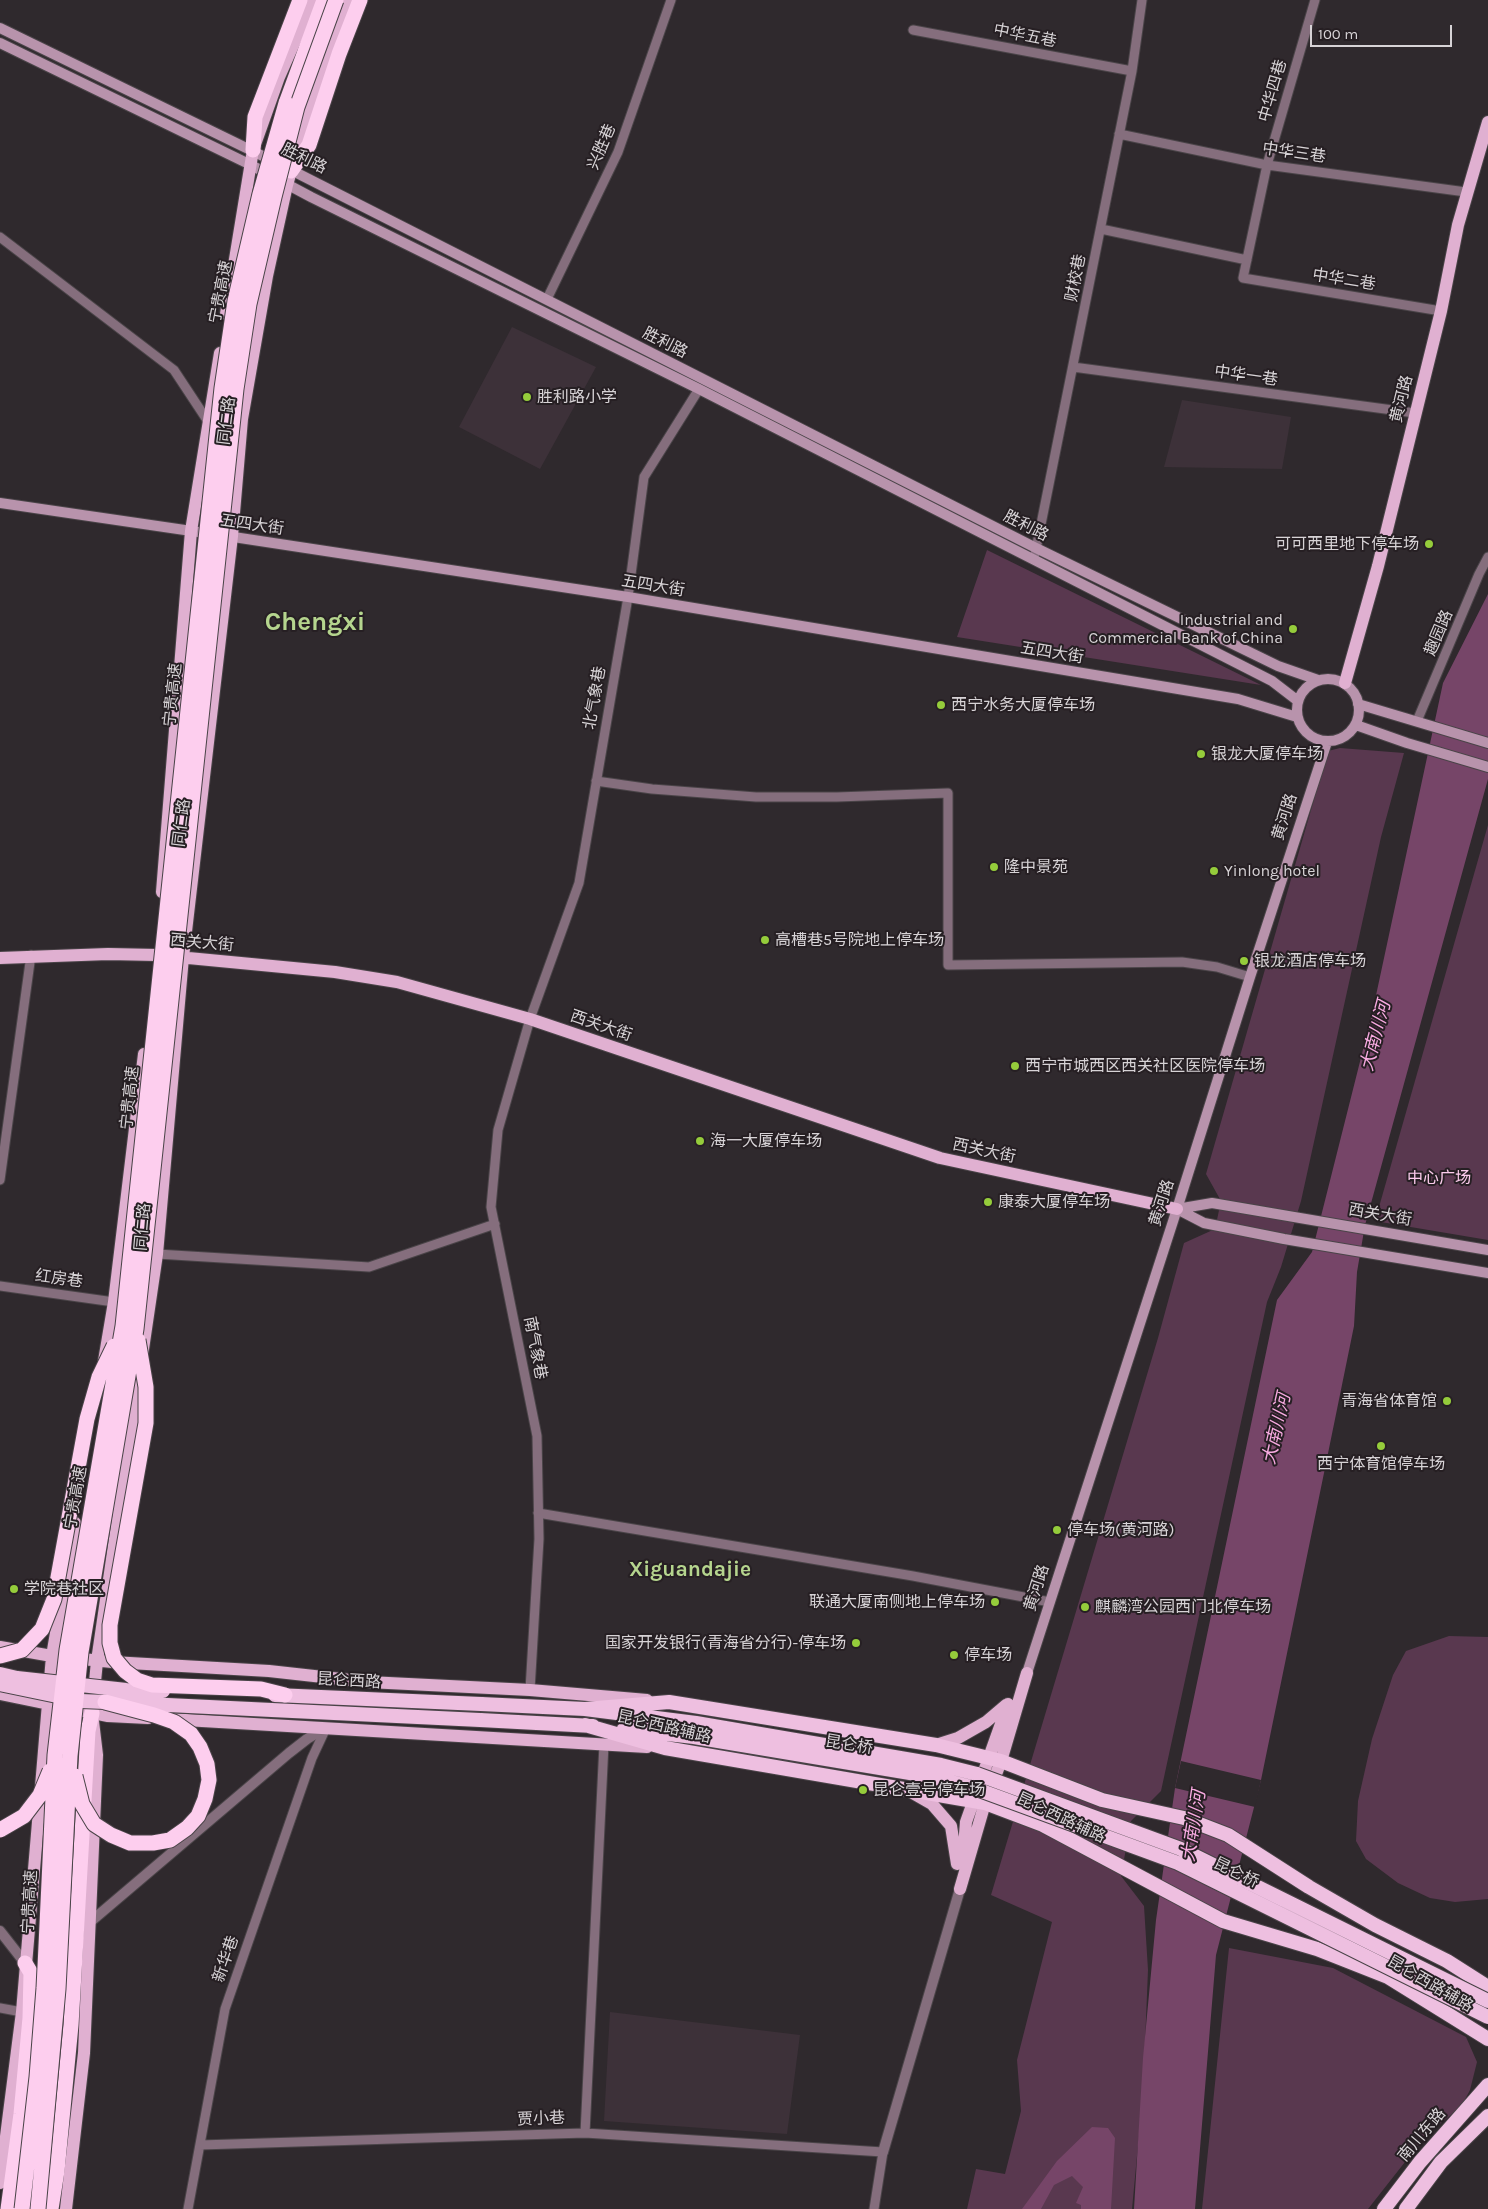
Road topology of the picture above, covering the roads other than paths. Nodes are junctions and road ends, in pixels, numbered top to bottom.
1 (300, 0) edge
2 (313, 0) edge
3 (324, 0) edge
4 (336, 0) edge
5 (349, 0) edge
6 (360, 0) edge
7 (671, 0) edge
8 (1142, 0) edge
9 (1315, 0) edge
10 (0, 28) edge
11 (912, 30) dead end
12 (0, 43) edge
13 (1132, 71) junction
14 (1488, 122) edge
15 (1119, 134) junction
16 (252, 158) junction
17 (1268, 165) junction
18 (289, 178) junction
19 (1466, 192) junction
20 (1101, 229) junction
21 (0, 237) edge
22 (1247, 260) junction
23 (1244, 278) joint
24 (546, 299) junction
25 (1441, 311) junction
26 (1073, 368) junction
27 (699, 389) junction
28 (1415, 414) junction
29 (209, 423) junction
30 (0, 502) edge
31 (191, 531) junction
32 (232, 536) junction
33 (1036, 548) junction
34 (1488, 557) edge
35 (1033, 561) junction
36 (628, 597) junction
37 (1318, 680) junction
38 (1345, 683) junction
39 (1298, 701) junction
40 (1358, 704) junction
41 (1297, 717) junction
42 (1421, 723) junction
43 (1356, 725) junction
44 (1327, 742) junction
45 (1488, 743) edge
46 (1488, 767) edge
47 (596, 781) junction
48 (31, 955) junction
49 (157, 955) junction
50 (183, 957) junction
51 (0, 958) edge
52 (1250, 977) junction
53 (530, 1019) junction
54 (0, 1180) edge
55 (1178, 1209) junction
56 (495, 1224) junction
57 (1488, 1250) edge
58 (157, 1254) junction
59 (1488, 1273) edge
60 (0, 1286) edge
61 (114, 1302) junction
62 (129, 1327) junction
63 (538, 1513) junction
64 (1050, 1602) junction
65 (0, 1647) edge
66 (0, 1656) edge
67 (52, 1656) junction
68 (97, 1661) junction
69 (1027, 1673) junction
70 (0, 1674) edge
71 (0, 1686) edge
72 (454, 1686) junction
73 (19, 1688) joint
74 (530, 1690) junction
75 (0, 1694) edge
76 (285, 1695) junction
77 (105, 1702) junction
78 (669, 1702) junction
79 (47, 1703) junction
80 (1008, 1704) junction
81 (585, 1709) junction
82 (92, 1713) junction
83 (696, 1723) joint
84 (584, 1725) junction
85 (326, 1728) junction
86 (482, 1737) junction
87 (694, 1737) joint
88 (604, 1744) junction
89 (936, 1745) junction
90 (665, 1748) junction
91 (54, 1755) junction
92 (70, 1756) junction
93 (995, 1759) junction
94 (904, 1788) junction
95 (980, 1802) junction
96 (0, 1830) edge
97 (960, 1889) junction
98 (90, 1923) junction
99 (0, 1931) edge
100 (25, 1964) junction
101 (1488, 1987) edge
102 (1488, 2001) edge
103 (0, 2008) edge
104 (22, 2012) junction
105 (1488, 2017) edge
106 (1488, 2039) edge
107 (1488, 2085) edge
108 (1488, 2116) edge
109 (585, 2133) junction
110 (200, 2145) junction
111 (883, 2152) junction
112 (0, 2183) edge
113 (8, 2209) edge
114 (22, 2209) edge
115 (38, 2209) edge
116 (51, 2209) edge
117 (66, 2209) edge
118 (188, 2209) edge
119 (874, 2209) edge
120 (1384, 2209) edge
121 (1406, 2209) edge

1 - 16 highway
2 - 16 main road, 同仁路
3 - 62 highway, 宁贵高速, bridge
4 - 62 highway, 宁贵高速, bridge
5 - 18 main road, 同仁路
6 - 18 highway
7 - 24 street, 兴胜巷
8 - 13 street, 财校巷
9 - 17 street, 中华四巷
10 - 16 main road, 胜利路
11 - 13 street, 中华五巷
12 - 16 main road, 胜利路
13 - 15 street, 财校巷
14 - 19 main road, 黄河路
15 - 17 street, 中华三巷
15 - 20 street, 财校巷
16 - 18 main road, 胜利路
16 - 18 main road, 胜利路
16 - 29 main road, 同仁路
17 - 19 street, 中华三巷
17 - 22 street, 中华四巷
18 - 24 main road, 胜利路
18 - 27 main road, 胜利路
18 - 32 main road, 同仁路
19 - 25 main road, 黄河路
20 - 22 street
20 - 26 street, 财校巷
21 - 29 street
22 - 23 street, 中华四巷
23 - 25 street, 中华二巷
24 - 33 main road, 胜利路
25 - 28 main road, 黄河路
26 - 28 street, 中华一巷
26 - 33 street, 财校巷
27 - 35 main road, 胜利路
27 - 36 street, 北气象巷
28 - 38 main road, 黄河路
29 - 31 main road, 同仁路
30 - 31 main road, 五四大街
31 - 32 main road, 五四大街
31 - 49 main road, 同仁路
32 - 36 main road, 五四大街
32 - 50 main road, 同仁路
33 - 35 street, 财校巷
33 - 37 main road, 胜利路
34 - 42 street, 趣园路
35 - 39 main road, 胜利路
36 - 41 main road, 五四大街
36 - 47 street, 北气象巷
37 - 38 main road
37 - 39 main road
38 - 40 main road
39 - 41 main road
40 - 42 main road
40 - 43 main road
41 - 44 main road
42 - 45 main road
43 - 44 main road
43 - 46 main road
44 - 52 main road, 黄河路
47 - 52 street
47 - 53 street, 北气象巷
48 - 49 main road, 西关大街
48 - 51 main road, 西关大街
48 - 54 street
49 - 50 main road, 西关大街
49 - 61 main road, 同仁路
50 - 53 main road, 西关大街
50 - 58 main road, 同仁路
52 - 55 main road, 黄河路
53 - 55 main road, 西关大街
53 - 56 street, 南气象巷
55 - 57 main road, 西关大街
55 - 59 main road, 西关大街
55 - 64 main road, 黄河路
56 - 58 street
56 - 63 street, 南气象巷
58 - 68 main road, 同仁路
60 - 61 street, 红房巷
61 - 67 main road, 同仁路
62 - 66 highway, bridge
62 - 76 highway, bridge
62 - 91 highway, 宁贵高速, bridge
62 - 92 highway, 宁贵高速, bridge
63 - 64 street
63 - 74 street, 南气象巷
64 - 69 main road, 黄河路
65 - 67 main road
67 - 68 main road
67 - 79 main road, 同仁路
68 - 72 main road
68 - 82 main road, 同仁路
69 - 80 main road
69 - 93 main road
70 - 76 highway, 昆仑西路, bridge
71 - 73 highway, bridge
72 - 74 main road
72 - 81 main road
73 - 77 highway, 昆仑西路, bridge
74 - 78 main road
75 - 79 main road
76 - 81 highway, 昆仑西路, bridge
77 - 84 highway, 昆仑西路, bridge
77 - 92 highway, bridge
78 - 81 highway, 昆仑西路辅路
78 - 89 highway, 昆仑西路辅路
79 - 82 main road
79 - 100 main road, 同仁路
80 - 89 main road
80 - 93 main road
81 - 83 highway, 昆仑西路
82 - 85 main road
82 - 98 main road, 同仁路
82 - 116 highway
83 - 102 highway, 昆仑桥, bridge
84 - 86 main road
84 - 87 highway, 昆仑西路
84 - 90 highway, 昆仑西路辅路
85 - 86 main road
85 - 98 street
85 - 110 street, 新华巷
86 - 88 main road
87 - 105 highway, 昆仑桥, bridge
88 - 90 main road
88 - 109 street
89 - 93 highway, 昆仑西路辅路
90 - 94 highway, 昆仑西路辅路
91 - 96 highway, bridge
91 - 114 highway, 宁贵高速, bridge
92 - 115 highway, 宁贵高速, bridge
93 - 95 main road
93 - 101 highway, 昆仑西路辅路
94 - 95 highway, 昆仑西路辅路
94 - 97 main road
95 - 97 main road
95 - 106 highway, 昆仑西路辅路
97 - 111 street
98 - 117 main road, 同仁路
99 - 100 street
100 - 104 main road, 同仁路
100 - 113 highway
103 - 104 street
104 - 112 main road, 同仁路
107 - 120 highway, 南川东路
108 - 121 highway, 南川东路
109 - 110 street, 贾小巷
109 - 111 street, 贾小巷
110 - 118 street, 新华巷
111 - 119 street

